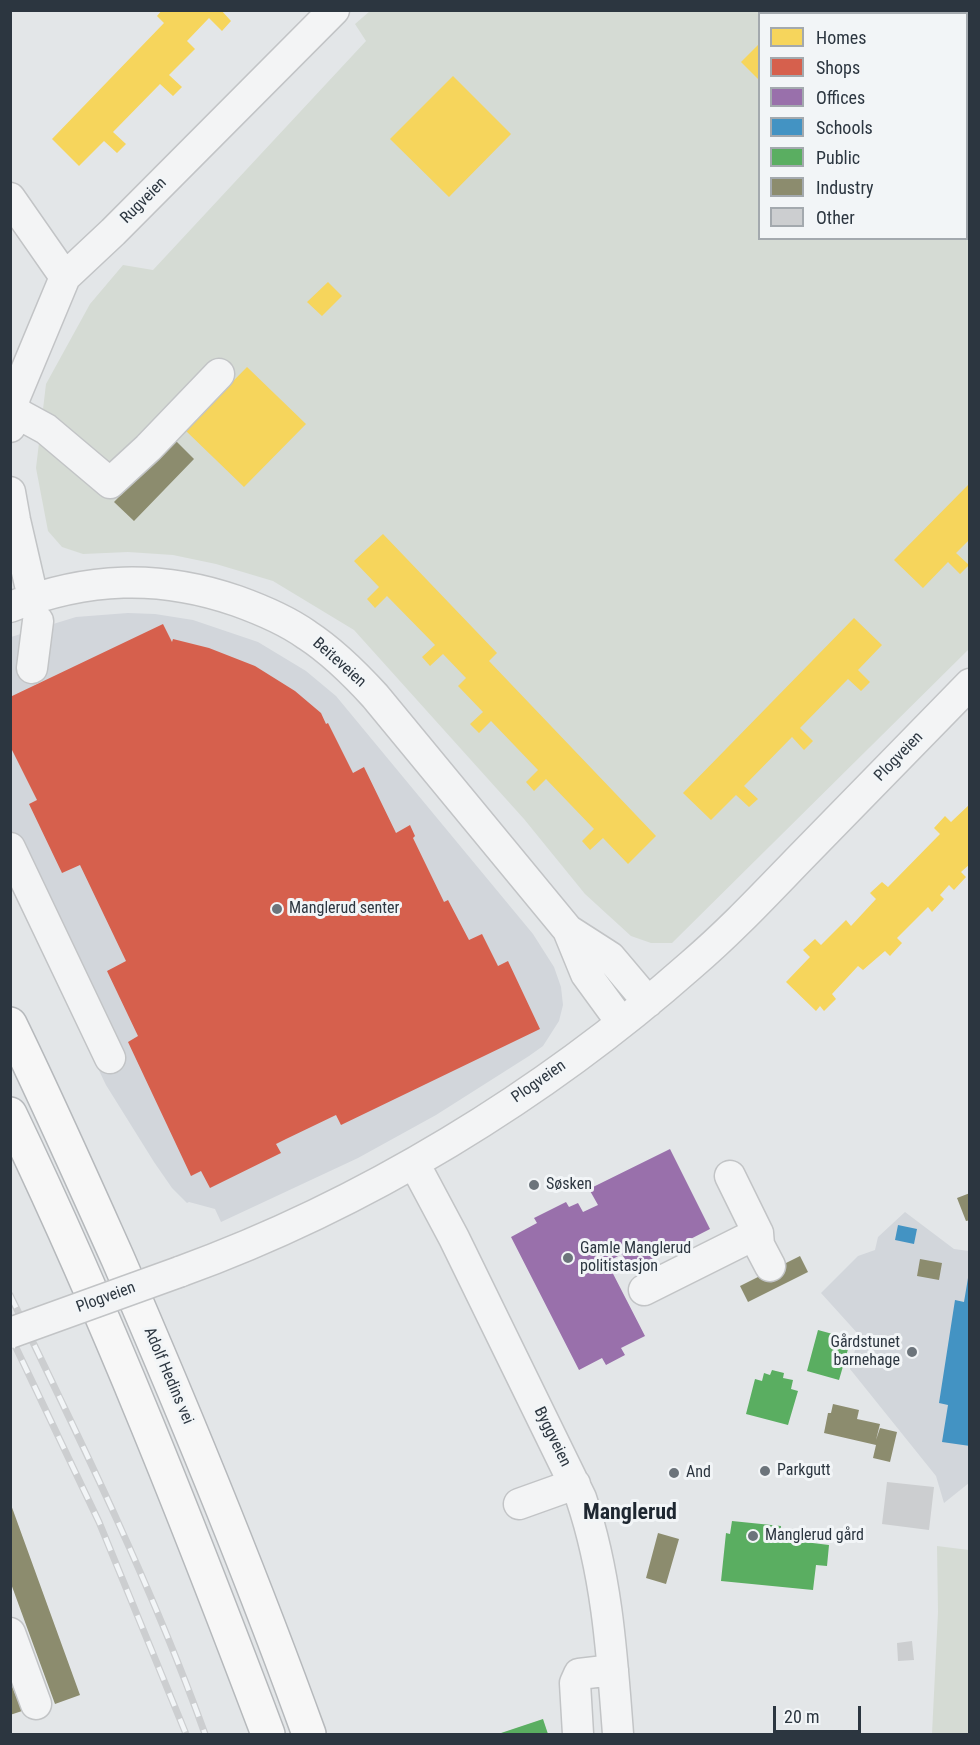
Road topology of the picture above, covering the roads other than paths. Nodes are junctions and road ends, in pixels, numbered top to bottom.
1 (334, 10) edge
2 (10, 198) edge
3 (65, 277) junction
4 (219, 374) dead end
5 (12, 419) edge
6 (10, 492) edge
7 (27, 634) edge
8 (969, 684) edge
9 (10, 848) edge
10 (568, 930) junction
11 (648, 1002) junction
12 (621, 1022) junction
13 (10, 1024) edge
14 (110, 1058) dead end
15 (10, 1114) edge
16 (414, 1163) junction
17 (730, 1176) dead end
18 (758, 1233) junction
19 (770, 1266) dead end
20 (645, 1290) dead end
21 (10, 1333) edge
22 (575, 1484) junction
23 (519, 1504) dead end
24 (10, 1634) edge
25 (613, 1670) junction
26 (36, 1704) dead end
27 (268, 1734) edge
28 (309, 1734) edge
29 (578, 1734) edge
30 (618, 1734) edge

1 - 3 street, Rugveien
2 - 3 street
3 - 5 street, Rugveien
4 - 5 street
6 - 7 street
7 - 10 street, Beiteveien
8 - 11 street, Plogveien
9 - 14 street
10 - 11 street, Beiteveien
10 - 12 street, Beiteveien
11 - 12 street, Plogveien
12 - 16 street, Plogveien
13 - 28 highway, Adolf Hedins vei
15 - 27 highway
16 - 21 street, Plogveien, bridge
16 - 22 street, Byggveien
17 - 18 street
18 - 19 street
18 - 20 street
22 - 23 street
22 - 25 street, Byggveien
24 - 26 street
25 - 29 street
25 - 30 street, Byggveien

